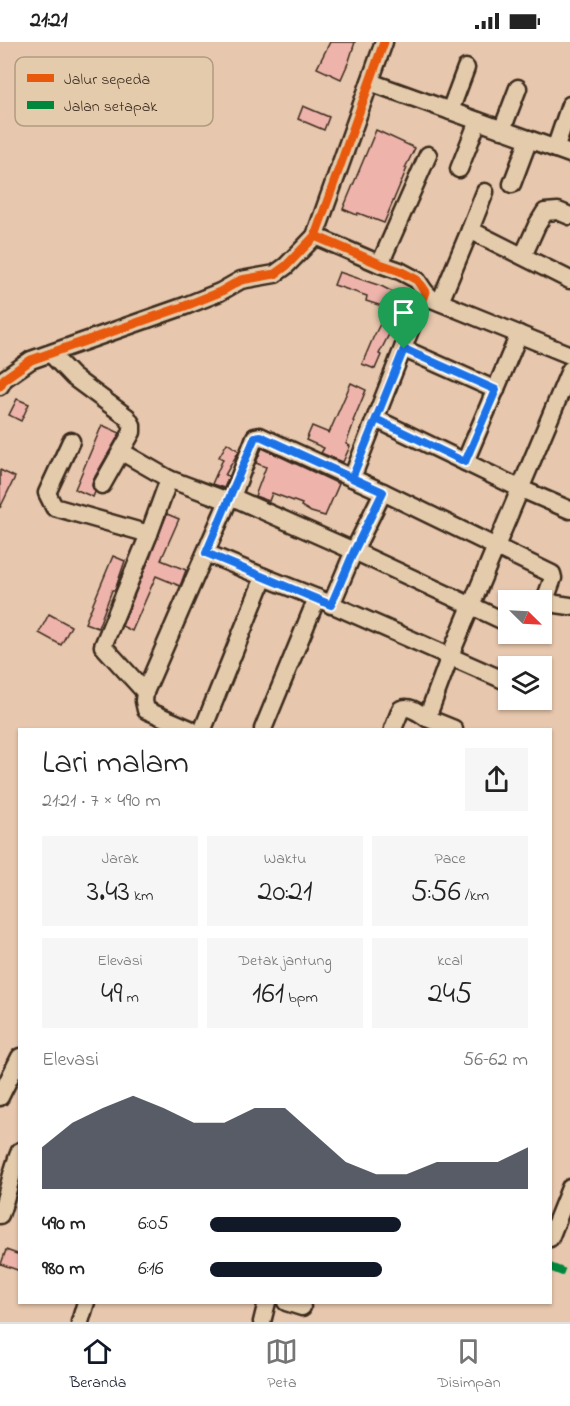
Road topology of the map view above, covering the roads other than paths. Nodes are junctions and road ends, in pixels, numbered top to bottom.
1 (384, 42) edge
2 (466, 68) dead end
3 (370, 82) junction
4 (518, 88) dead end
5 (570, 105) edge
6 (450, 111) junction
7 (477, 121) junction
8 (502, 130) junction
9 (529, 139) junction
10 (562, 151) edge
11 (428, 154) dead end
12 (459, 169) dead end
13 (512, 184) dead end
14 (485, 192) dead end
15 (570, 216) edge
16 (470, 230) junction
17 (315, 236) junction
18 (523, 256) junction
19 (380, 264) junction
20 (570, 280) edge
21 (425, 292) junction
22 (440, 302) junction
23 (519, 334) junction
24 (404, 349) junction
25 (51, 354) junction
26 (570, 355) edge
27 (570, 370) edge
28 (0, 386) edge
29 (496, 390) junction
30 (376, 419) junction
31 (71, 441) dead end
32 (122, 452) junction
33 (465, 462) junction
34 (352, 478) junction
35 (169, 479) junction
36 (102, 485) dead end
37 (519, 488) junction
38 (383, 492) junction
39 (230, 499) junction
40 (570, 510) edge
41 (149, 534) junction
42 (496, 546) junction
43 (354, 551) junction
44 (206, 553) junction
45 (264, 577) junction
46 (548, 590) edge
47 (324, 602) junction
48 (552, 604) edge
49 (472, 606) junction
50 (570, 606) edge
51 (498, 618) edge
52 (450, 656) junction
53 (498, 678) edge
54 (145, 692) junction
55 (427, 718) junction
56 (188, 728) edge
57 (203, 728) edge
58 (263, 728) edge
59 (393, 728) edge
60 (452, 728) edge
61 (18, 1061) edge
62 (0, 1097) edge
63 (18, 1156) edge
64 (570, 1188) edge
65 (9, 1197) edge
66 (0, 1215) edge
67 (552, 1233) edge
68 (85, 1304) edge
69 (266, 1304) edge
70 (80, 1322) edge
71 (262, 1322) edge

1 - 3 street
2 - 6 street
3 - 6 street
3 - 17 street
4 - 8 street
5 - 10 street
6 - 7 street
7 - 8 street
7 - 12 street
8 - 9 street
9 - 10 street
9 - 13 street
11 - 19 street
14 - 16 street
15 - 18 street
16 - 18 street
16 - 22 street
17 - 19 street
17 - 25 street
18 - 20 street
19 - 21 street
21 - 22 street
21 - 24 street
22 - 23 street
23 - 26 street
23 - 29 street
24 - 29 street
24 - 30 street
25 - 28 street
25 - 32 street
27 - 37 street
29 - 33 street
30 - 33 street
30 - 34 street
31 - 41 street
32 - 35 street
32 - 36 street
33 - 37 street
34 - 38 street
34 - 39 street
35 - 39 street
35 - 41 street
37 - 40 street
37 - 42 street
38 - 42 street
38 - 43 street
39 - 43 street
39 - 44 street
41 - 54 street
42 - 46 street
42 - 49 street
43 - 47 street
43 - 49 street
44 - 45 street
44 - 54 street
45 - 47 street
45 - 57 street
47 - 52 street
47 - 58 street
48 - 50 street
49 - 51 street
49 - 52 street
52 - 53 street
52 - 55 street
54 - 56 street
55 - 59 street
55 - 60 street
61 - 62 street
63 - 65 street
64 - 67 street
65 - 66 street
68 - 70 street
69 - 71 street

